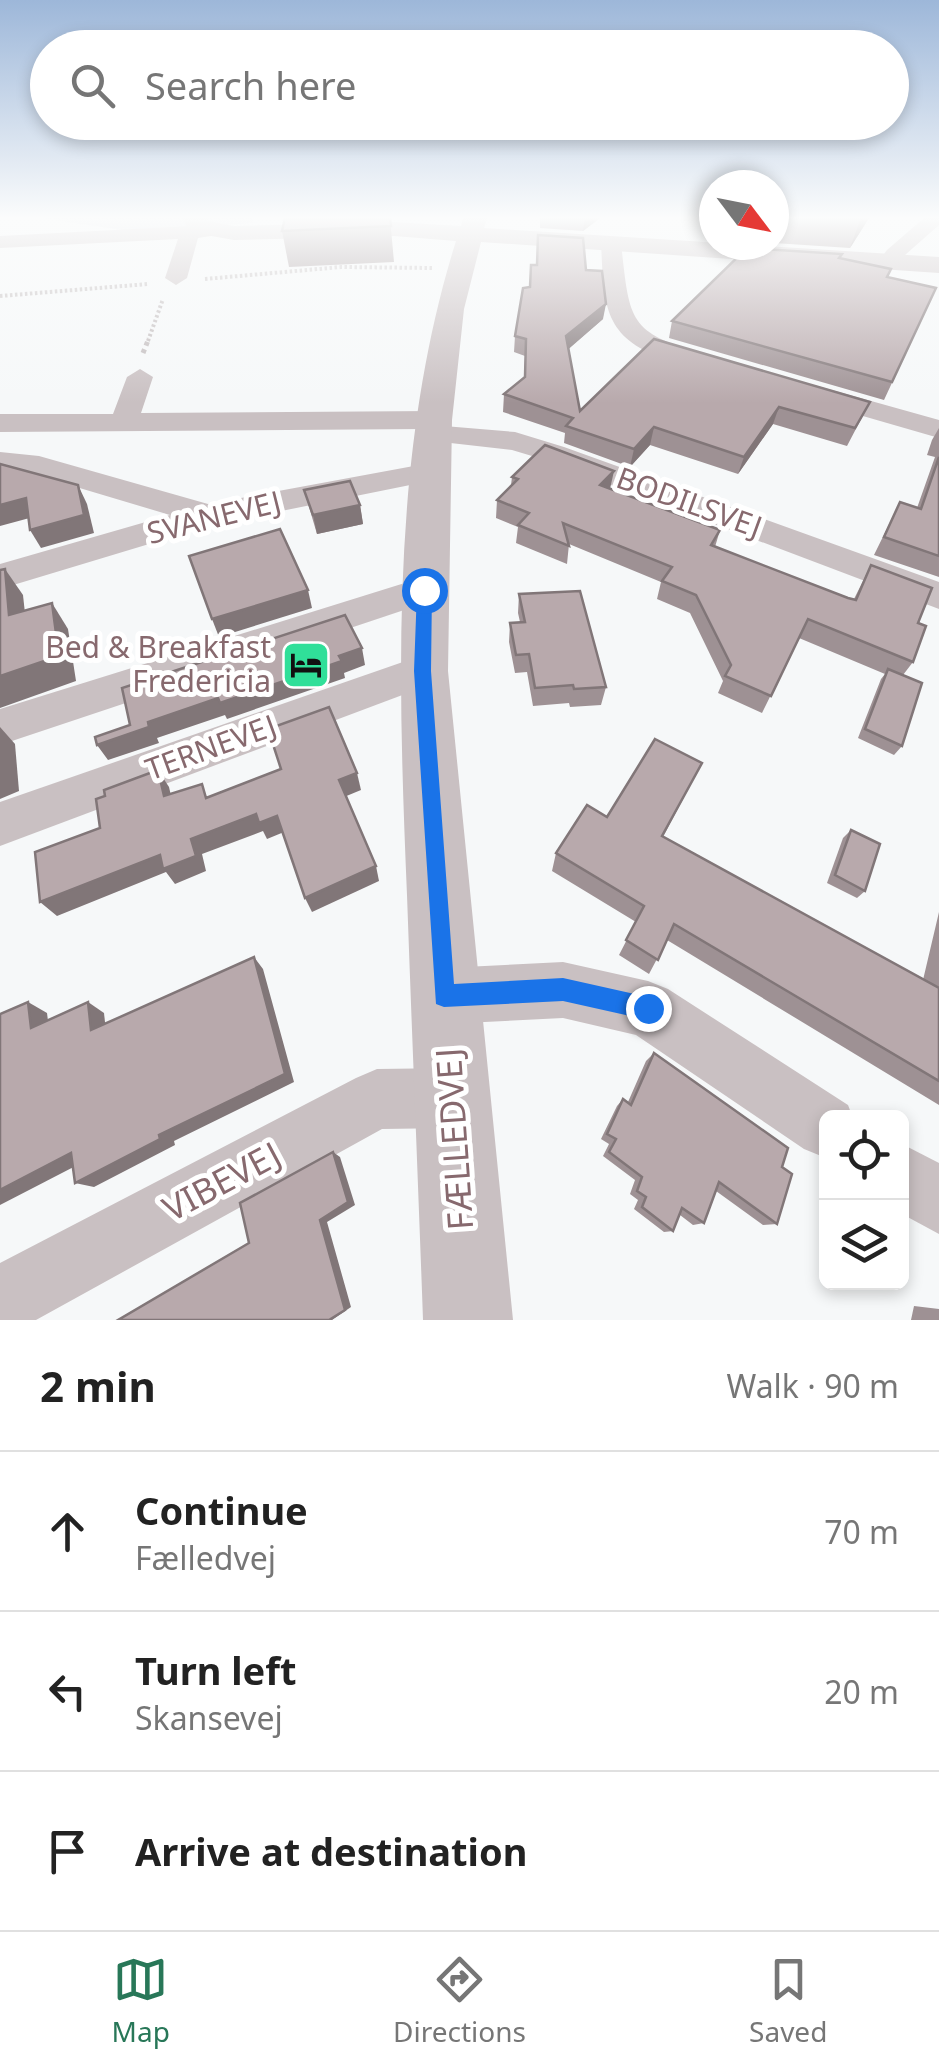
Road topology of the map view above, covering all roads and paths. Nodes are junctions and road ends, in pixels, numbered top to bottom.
1 (173, 280) junction
2 (178, 280) edge
3 (460, 280) edge
4 (614, 280) edge
5 (0, 296) edge
6 (723, 368) edge
7 (140, 377) joint
8 (798, 389) edge
9 (124, 422) junction
10 (0, 424) edge
11 (939, 429) edge
12 (433, 442) junction
13 (0, 461) edge
14 (207, 515) junction
15 (0, 577) edge
16 (424, 590) junction
17 (939, 596) edge
18 (422, 671) junction
19 (0, 727) edge
20 (0, 824) edge
21 (444, 996) junction
22 (454, 1098) junction
23 (819, 1122) edge
24 (909, 1181) edge
25 (939, 1201) edge
26 (0, 1301) edge
27 (468, 1320) edge

1 - 2 path
1 - 5 path
1 - 7 path
3 - 12 street, FÆLLEDVEJ
4 - 6 street
7 - 9 street
8 - 11 street
9 - 10 street
9 - 12 street
12 - 14 street, SVANEVEJ
12 - 16 street, FÆLLEDVEJ
12 - 17 street, BODILSVEJ
13 - 14 street
14 - 15 street, SVANEVEJ
16 - 18 street, FÆLLEDVEJ
16 - 19 street
18 - 20 street, TERNEVEJ
18 - 21 street, FÆLLEDVEJ
21 - 22 street, FÆLLEDVEJ
21 - 23 street
22 - 26 street, VIBEVEJ
22 - 27 street, FÆLLEDVEJ
24 - 25 street

